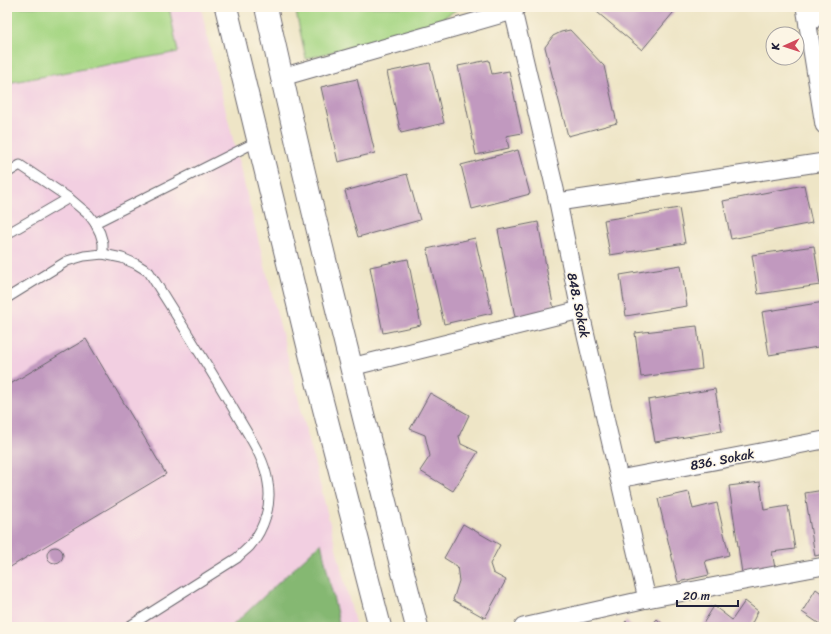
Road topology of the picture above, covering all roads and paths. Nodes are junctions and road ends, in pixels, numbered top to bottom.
1 (226, 7) edge
2 (266, 7) edge
3 (805, 7) edge
4 (824, 8) edge
5 (515, 9) edge
6 (808, 25) junction
7 (282, 77) junction
8 (824, 125) edge
9 (258, 141) junction
10 (824, 162) edge
11 (7, 173) edge
12 (69, 198) junction
13 (558, 202) junction
14 (95, 223) junction
15 (7, 234) edge
16 (103, 254) junction
17 (7, 298) edge
18 (580, 310) junction
19 (351, 367) junction
20 (824, 440) edge
21 (619, 478) junction
22 (824, 566) edge
23 (646, 599) junction
24 (128, 627) edge
25 (380, 627) edge
26 (417, 627) edge
27 (523, 627) edge

1 - 9 street
2 - 7 street
3 - 6 street
4 - 6 street
5 - 7 street
5 - 13 street, 848. Sokak
6 - 8 street
7 - 19 street
9 - 14 lane
9 - 25 street
10 - 13 street
11 - 12 lane
12 - 14 lane
12 - 15 lane
13 - 18 street, 848. Sokak
14 - 16 lane
16 - 17 lane
16 - 24 lane
18 - 19 street
18 - 21 street, 848. Sokak
19 - 26 street
20 - 21 street, 836. Sokak
21 - 23 street, 848. Sokak
22 - 23 street
23 - 27 street

